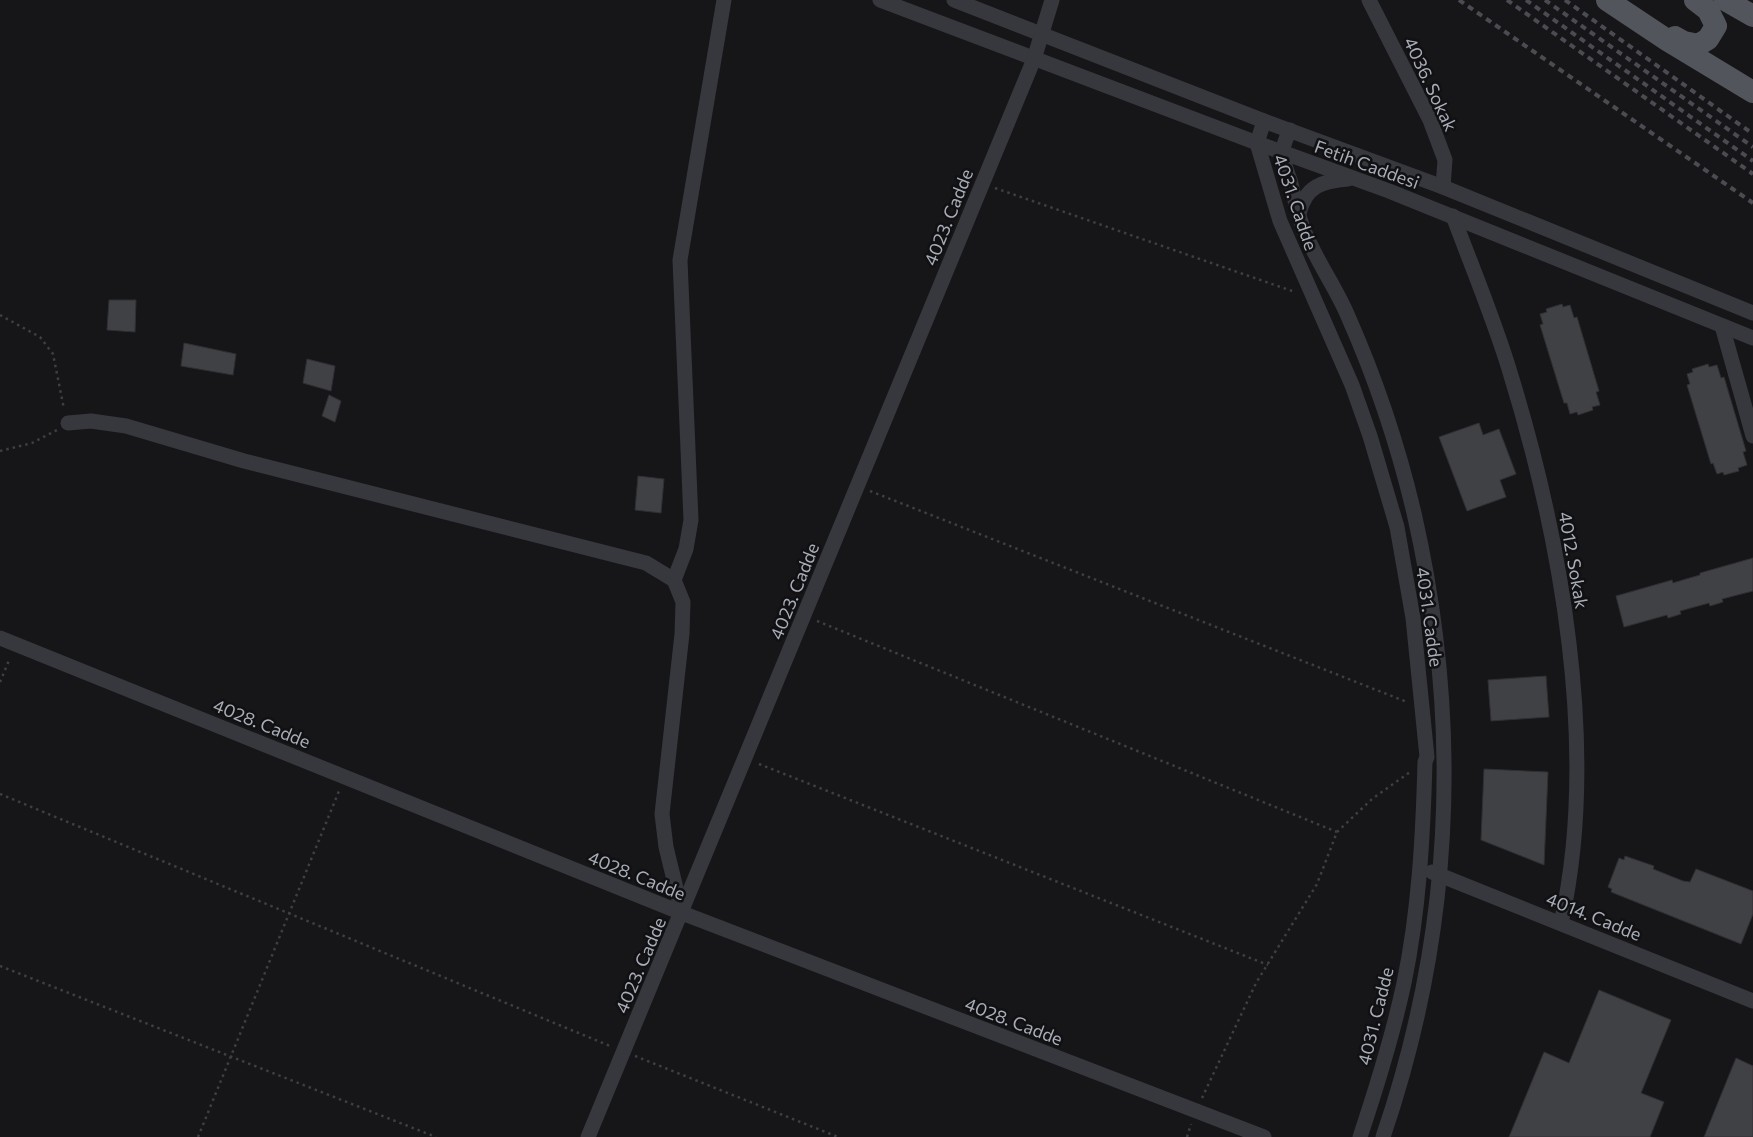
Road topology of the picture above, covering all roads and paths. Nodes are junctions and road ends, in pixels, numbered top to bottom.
1 (724, 0) edge
2 (880, 0) edge
3 (954, 0) edge
4 (1052, 0) edge
5 (1369, 0) edge
6 (1608, 0) edge
7 (1695, 0) edge
8 (1726, 0) edge
9 (1629, 14) junction
10 (1753, 16) edge
11 (1042, 34) junction
12 (1034, 59) junction
13 (1753, 92) edge
14 (1264, 121) junction
15 (1290, 130) junction
16 (1257, 143) junction
17 (1282, 152) junction
18 (1352, 179) junction
19 (982, 184) junction
20 (1443, 187) junction
21 (1299, 213) junction
22 (1453, 216) junction
23 (1312, 292) junction
24 (1753, 313) edge
25 (0, 315) edge
26 (1722, 326) junction
27 (1753, 338) edge
28 (68, 423) junction
29 (1753, 436) edge
30 (0, 451) edge
31 (857, 486) junction
32 (674, 580) junction
33 (804, 616) junction
34 (0, 638) edge
35 (16, 644) junction
36 (0, 682) edge
37 (1423, 708) junction
38 (746, 758) junction
39 (1425, 762) junction
40 (344, 778) junction
41 (0, 794) edge
42 (1337, 832) junction
43 (1419, 869) junction
44 (1440, 874) junction
45 (289, 913) junction
46 (682, 913) junction
47 (1561, 923) junction
48 (1268, 964) junction
49 (0, 966) edge
50 (1753, 1001) edge
51 (624, 1052) junction
52 (230, 1056) junction
53 (1196, 1111) junction
54 (198, 1137) edge
55 (436, 1137) edge
56 (588, 1137) edge
57 (838, 1137) edge
58 (1187, 1137) edge
59 (1264, 1137) edge
60 (1360, 1137) edge
61 (1382, 1137) edge

1 - 32 street
2 - 12 street, Fetih Caddesi
3 - 11 street, Fetih Caddesi
4 - 11 street, 4023. Cadde
5 - 20 street, 4036. Sokak
6 - 9 main road
7 - 9 main road
8 - 10 main road
9 - 13 main road
11 - 12 street, 4023. Cadde
11 - 14 street, Fetih Caddesi
12 - 16 street, Fetih Caddesi
12 - 19 street, 4023. Cadde
14 - 15 street, Fetih Caddesi
14 - 16 street, 4031. Cadde
15 - 17 street, 4031. Cadde
15 - 20 street, Fetih Caddesi
16 - 17 street, Fetih Caddesi
16 - 23 street, 4031. Cadde
17 - 18 street, Fetih Caddesi
17 - 21 street, 4031. Cadde
18 - 21 street, 4031. Cadde
18 - 22 street, Fetih Caddesi
19 - 23 path
19 - 31 street, 4023. Cadde
20 - 24 street, Fetih Caddesi
21 - 44 street, 4031. Cadde
22 - 26 street, Fetih Caddesi
22 - 47 street, 4012. Sokak
23 - 37 street, 4031. Cadde
25 - 28 path
26 - 27 street, Fetih Caddesi
26 - 29 street
28 - 30 path
28 - 32 street
31 - 33 street, 4023. Cadde
31 - 37 path
32 - 46 street
33 - 38 street, 4023. Cadde
33 - 42 path
34 - 35 street, 4028. Cadde
35 - 36 path
35 - 40 street, 4028. Cadde
37 - 39 street, 4031. Cadde
38 - 46 street, 4023. Cadde
38 - 48 path
39 - 42 path
39 - 43 street, 4031. Cadde
40 - 45 path
40 - 46 street, 4028. Cadde
41 - 45 path
42 - 48 path
43 - 44 street, 4014. Cadde
43 - 60 street, 4031. Cadde
44 - 47 street, 4014. Cadde
44 - 61 street, 4031. Cadde
45 - 51 path
45 - 52 path
46 - 51 street, 4023. Cadde
46 - 53 street, 4028. Cadde
47 - 50 street, 4014. Cadde
48 - 53 path
49 - 52 path
51 - 56 street, 4023. Cadde
51 - 57 path
52 - 54 path
52 - 55 path
53 - 58 path
53 - 59 street, 4028. Cadde

